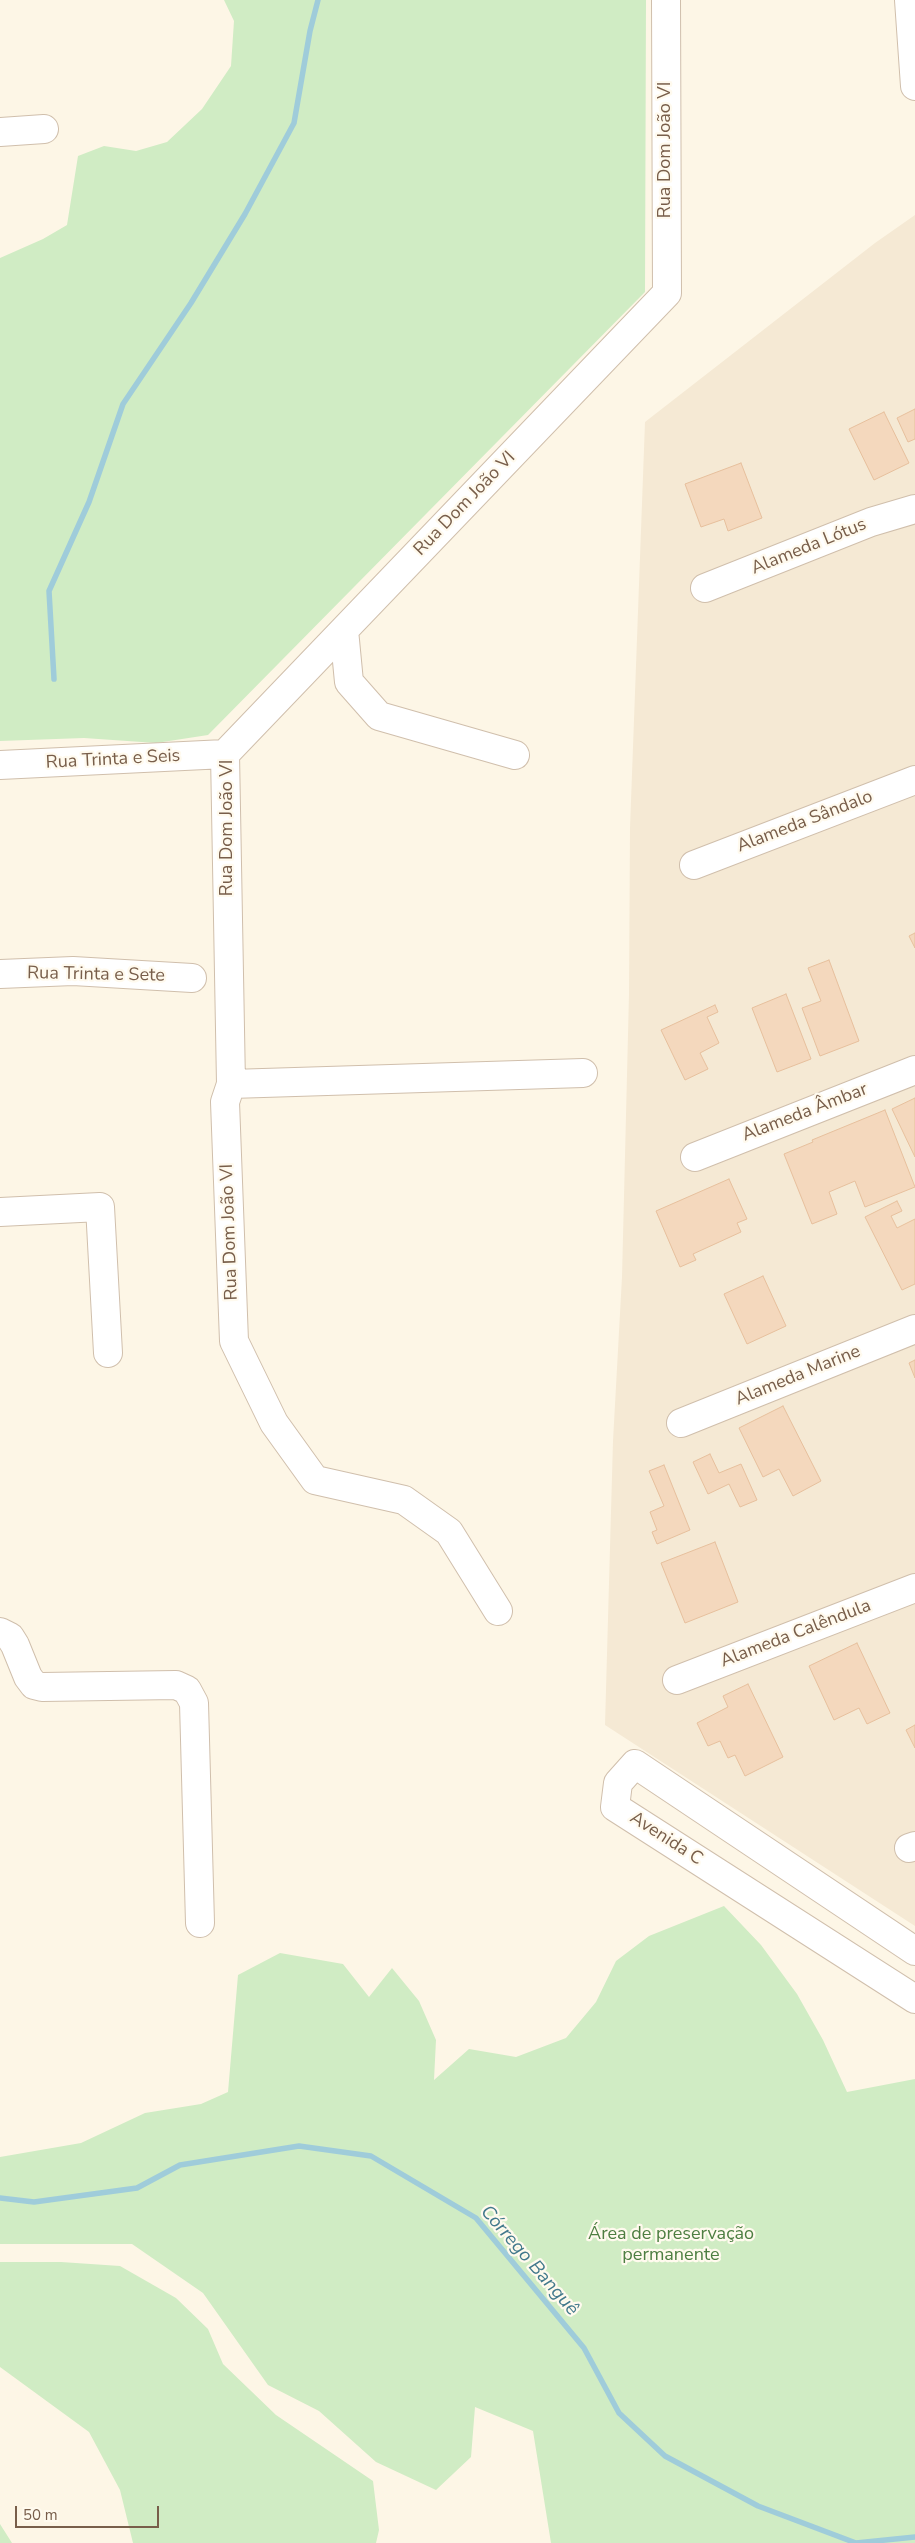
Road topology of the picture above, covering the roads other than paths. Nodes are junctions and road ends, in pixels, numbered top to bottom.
1 (666, 0) edge
2 (909, 0) edge
3 (915, 86) edge
4 (44, 129) dead end
5 (0, 132) edge
6 (915, 509) edge
7 (705, 588) dead end
8 (344, 630) junction
9 (225, 754) junction
10 (515, 755) dead end
11 (0, 765) edge
12 (915, 780) edge
13 (694, 865) dead end
14 (0, 974) edge
15 (192, 978) dead end
16 (915, 1070) edge
17 (583, 1073) dead end
18 (228, 1093) junction
19 (695, 1157) dead end
20 (0, 1212) edge
21 (915, 1329) edge
22 (108, 1353) dead end
23 (681, 1423) dead end
24 (915, 1588) edge
25 (498, 1611) dead end
26 (0, 1632) edge
27 (677, 1680) dead end
28 (200, 1923) dead end
29 (915, 1952) edge
30 (915, 1999) edge

1 - 8 street, Rua Dom João VI
2 - 3 street
4 - 5 street
6 - 7 street, Alameda Lótus
8 - 9 street, Rua Dom João VI
8 - 10 street
9 - 11 street, Rua Trinta e Seis
9 - 18 street, Rua Dom João VI
12 - 13 street, Alameda Sândalo
14 - 15 street, Rua Trinta e Sete
16 - 19 street, Alameda Âmbar
17 - 18 street
18 - 25 street, Rua Dom João VI
20 - 22 street
21 - 23 street, Alameda Marine
24 - 27 street, Alameda Calêndula
26 - 28 street
29 - 30 street, Avenida C

